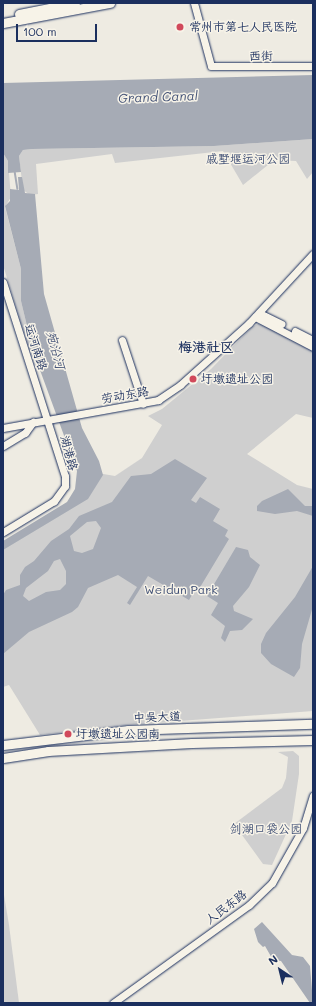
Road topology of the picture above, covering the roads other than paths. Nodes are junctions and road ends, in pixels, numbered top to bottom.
1 (75, 3) edge
2 (110, 3) edge
3 (194, 3) edge
4 (3, 17) edge
5 (3, 23) edge
6 (313, 66) edge
7 (313, 254) edge
8 (3, 282) edge
9 (257, 315) junction
10 (122, 340) dead end
11 (313, 340) edge
12 (313, 347) edge
13 (143, 404) junction
14 (52, 419) junction
15 (33, 422) junction
16 (3, 428) edge
17 (3, 446) edge
18 (3, 532) edge
19 (313, 724) edge
20 (313, 740) edge
21 (3, 745) edge
22 (3, 758) edge
23 (313, 796) edge
24 (113, 1003) edge

1 - 4 main road
2 - 5 main road
3 - 6 street, 西街
7 - 9 street, 劳动东路
8 - 14 street, 运河南路
9 - 11 street
9 - 12 street
9 - 13 street, 劳动东路
10 - 13 street
13 - 14 street, 劳动东路
14 - 15 street, 劳动东路
14 - 18 street, 湖港路
15 - 16 street, 劳动东路
15 - 17 street
19 - 21 main road, 中吴大道
20 - 22 main road
23 - 24 street, 人民东路

